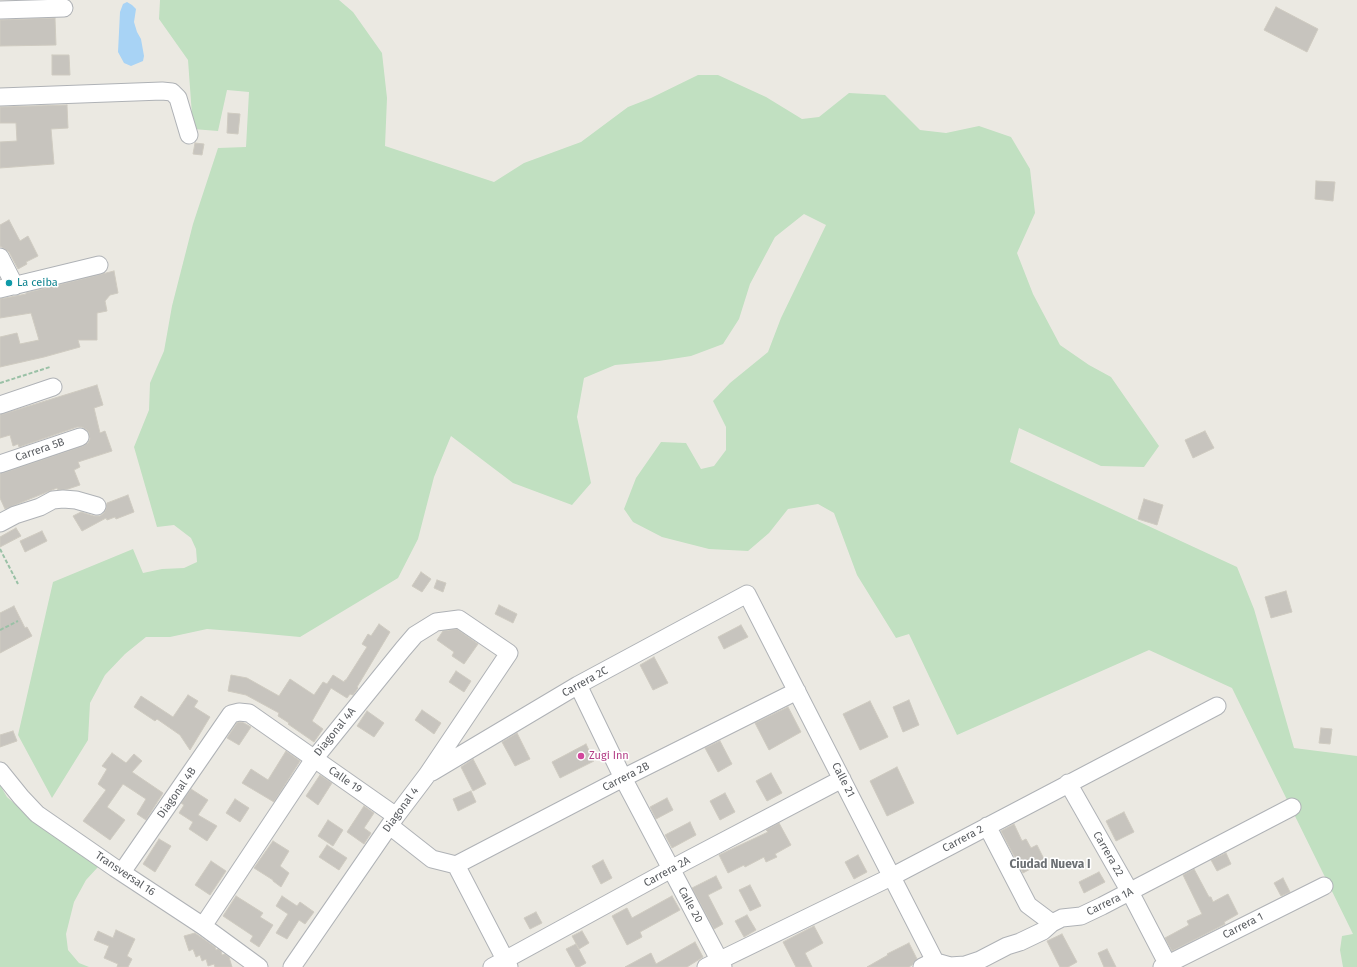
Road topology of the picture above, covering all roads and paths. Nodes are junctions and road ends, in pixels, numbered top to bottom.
1 (64, 8) dead end
2 (0, 10) edge
3 (0, 97) edge
4 (189, 134) dead end
5 (0, 257) edge
6 (99, 265) dead end
7 (7, 288) edge
8 (50, 367) dead end
9 (0, 383) edge
10 (53, 387) dead end
11 (0, 405) edge
12 (80, 437) dead end
13 (0, 464) edge
14 (97, 506) dead end
15 (0, 523) edge
16 (0, 549) edge
17 (18, 584) dead end
18 (747, 594) joint
19 (18, 621) dead end
20 (0, 630) edge
21 (509, 654) joint
22 (578, 685) junction
23 (797, 691) junction
24 (1217, 706) dead end
25 (231, 714) joint
26 (314, 759) junction
27 (0, 771) edge
28 (426, 775) junction
29 (623, 778) junction
30 (842, 779) junction
31 (1068, 783) junction
32 (1292, 807) dead end
33 (393, 821) junction
34 (987, 826) junction
35 (456, 865) junction
36 (671, 870) junction
37 (122, 872) junction
38 (893, 876) junction
39 (1324, 886) dead end
40 (1130, 892) junction
41 (1052, 923) junction
42 (203, 926) junction
43 (502, 965) edge
44 (716, 965) edge
45 (932, 966) edge
46 (1166, 966) edge
47 (260, 967) edge
48 (292, 967) edge

1 - 2 street
3 - 4 street
5 - 7 street
6 - 7 street
8 - 9 path
10 - 11 street
12 - 13 street, Carrera 5B
14 - 15 street
16 - 17 path
18 - 22 street, Carrera 2C
18 - 23 street, Calle 21
19 - 20 path
21 - 26 street, Diagonal 4A
21 - 28 street, Diagonal 4
22 - 28 street, Carrera 2C
22 - 29 street, Calle 20
23 - 29 street, Carrera 2B
23 - 30 street, Calle 21
24 - 31 street, Carrera 2
25 - 26 street, Calle 19
25 - 37 street, Diagonal 4B
26 - 33 street, Calle 19
26 - 42 street, Diagonal 4A
27 - 37 street, Transversal 16
28 - 33 street, Diagonal 4
29 - 35 street, Carrera 2B
29 - 36 street, Calle 20
30 - 36 street, Carrera 2A
30 - 38 street, Calle 21
31 - 34 street, Carrera 2
31 - 40 street, Carrera 22
32 - 40 street, Carrera 1A
33 - 35 street, Calle 19
33 - 48 street, Diagonal 4
34 - 38 street, Carrera 2
34 - 41 street
35 - 43 street
36 - 43 street, Carrera 2A
36 - 44 street, Calle 20
37 - 42 street, Transversal 16
38 - 44 street, Carrera 2
38 - 45 street, Calle 21
39 - 46 street, Carrera 1
40 - 41 street, Carrera 1A
40 - 46 street, Carrera 22
41 - 45 street, Carrera 1A
42 - 47 street, Transversal 16

